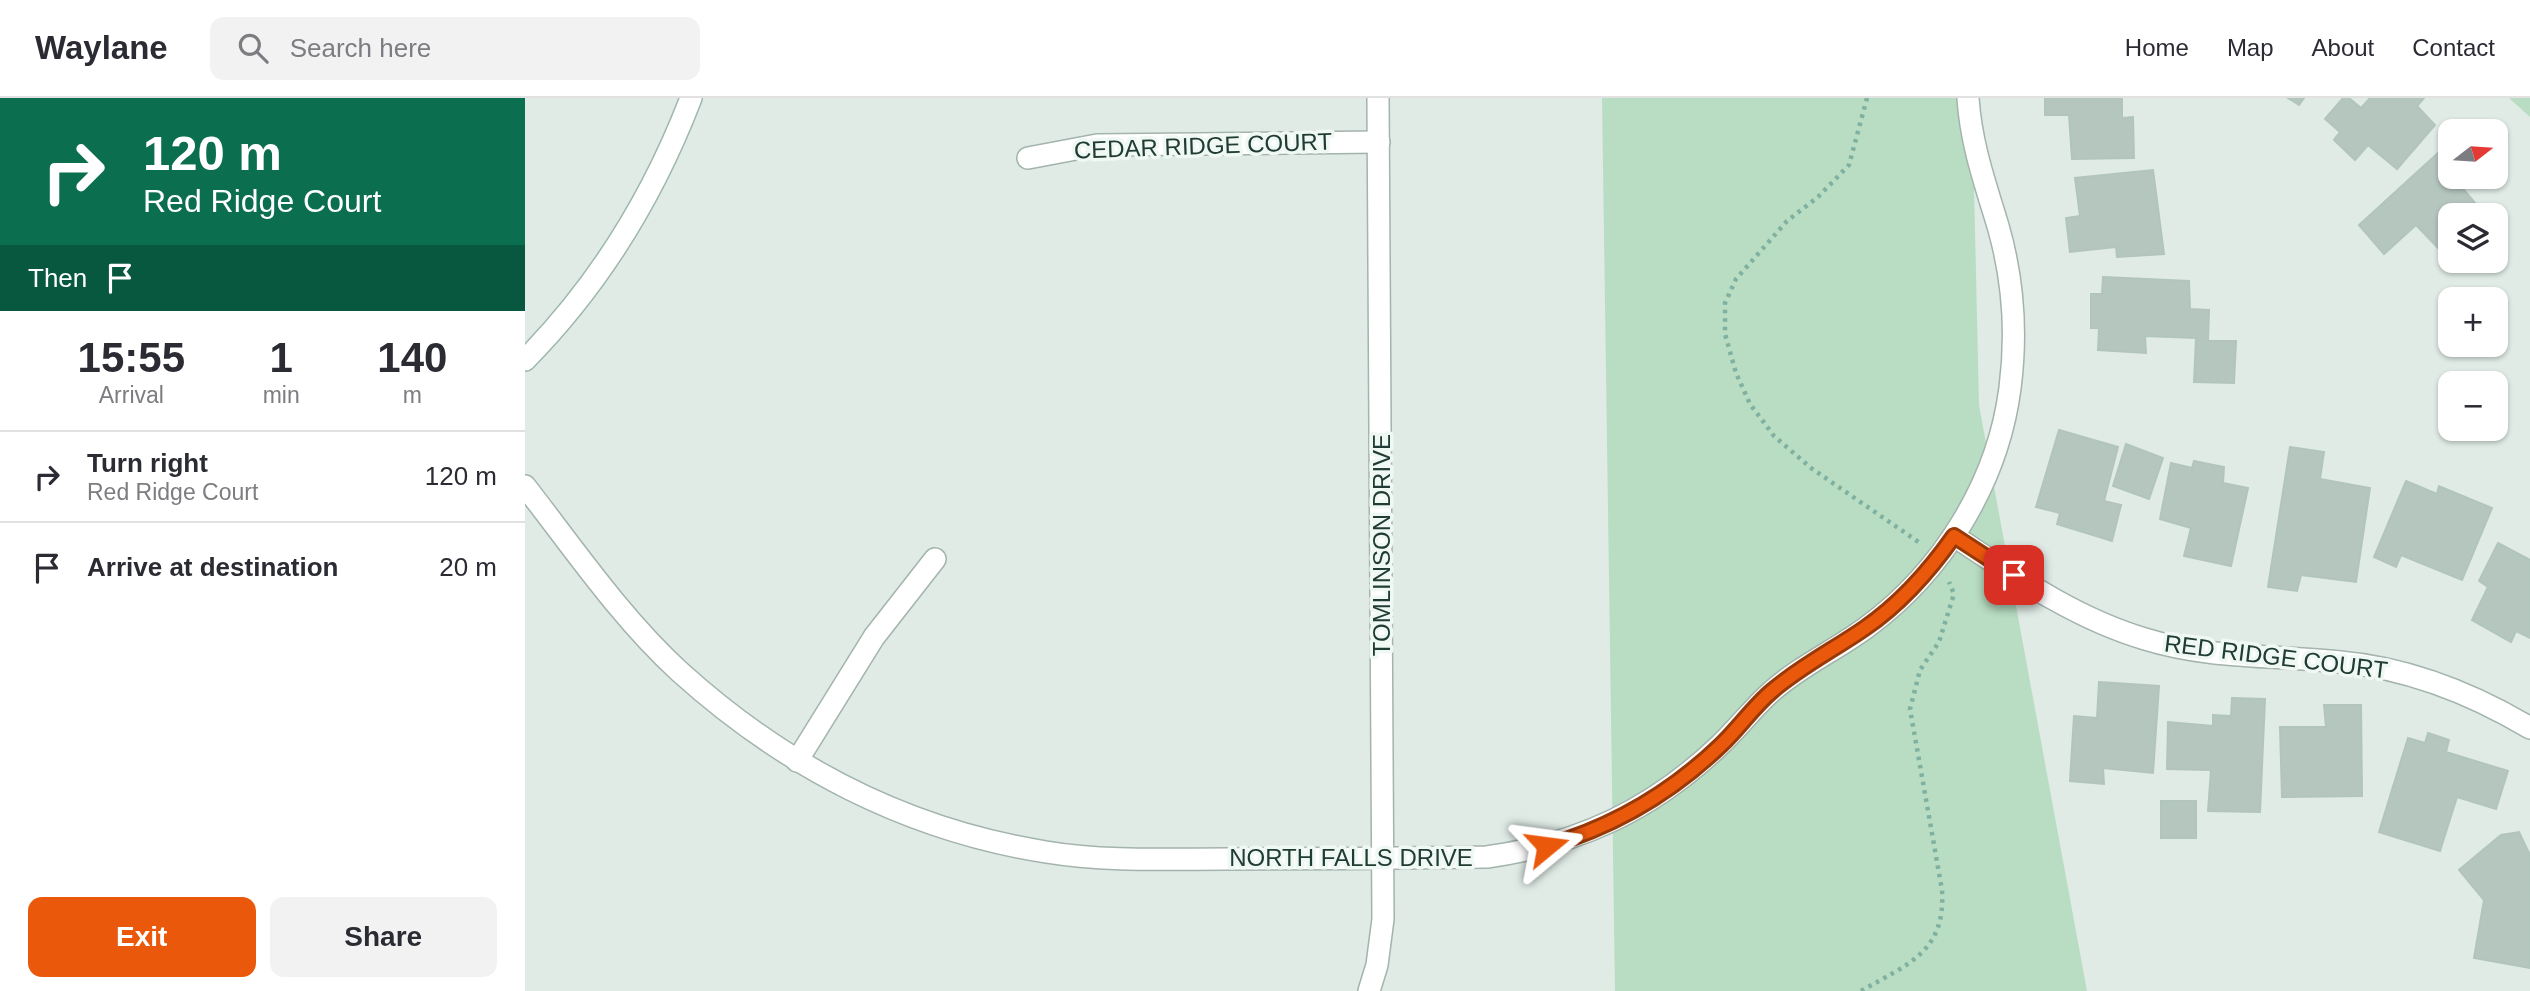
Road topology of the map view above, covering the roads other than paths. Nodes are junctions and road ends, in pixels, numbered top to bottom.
1 (691, 98) edge
2 (1378, 98) edge
3 (1968, 98) edge
4 (1379, 142) junction
5 (1028, 158) dead end
6 (525, 360) edge
7 (525, 486) edge
8 (1954, 536) junction
9 (935, 559) dead end
10 (2530, 728) edge
11 (797, 761) junction
12 (1384, 859) junction
13 (1369, 991) edge

1 - 6 street
2 - 4 street, TOMLINSON DRIVE
3 - 8 street, NORTH FALLS DRIVE
4 - 5 street, CEDAR RIDGE COURT
4 - 12 street, TOMLINSON DRIVE
7 - 11 street, NORTH FALLS DRIVE
8 - 10 street, RED RIDGE COURT
8 - 12 street, NORTH FALLS DRIVE
9 - 11 street
11 - 12 street, NORTH FALLS DRIVE
12 - 13 street, TOMLINSON DRIVE

